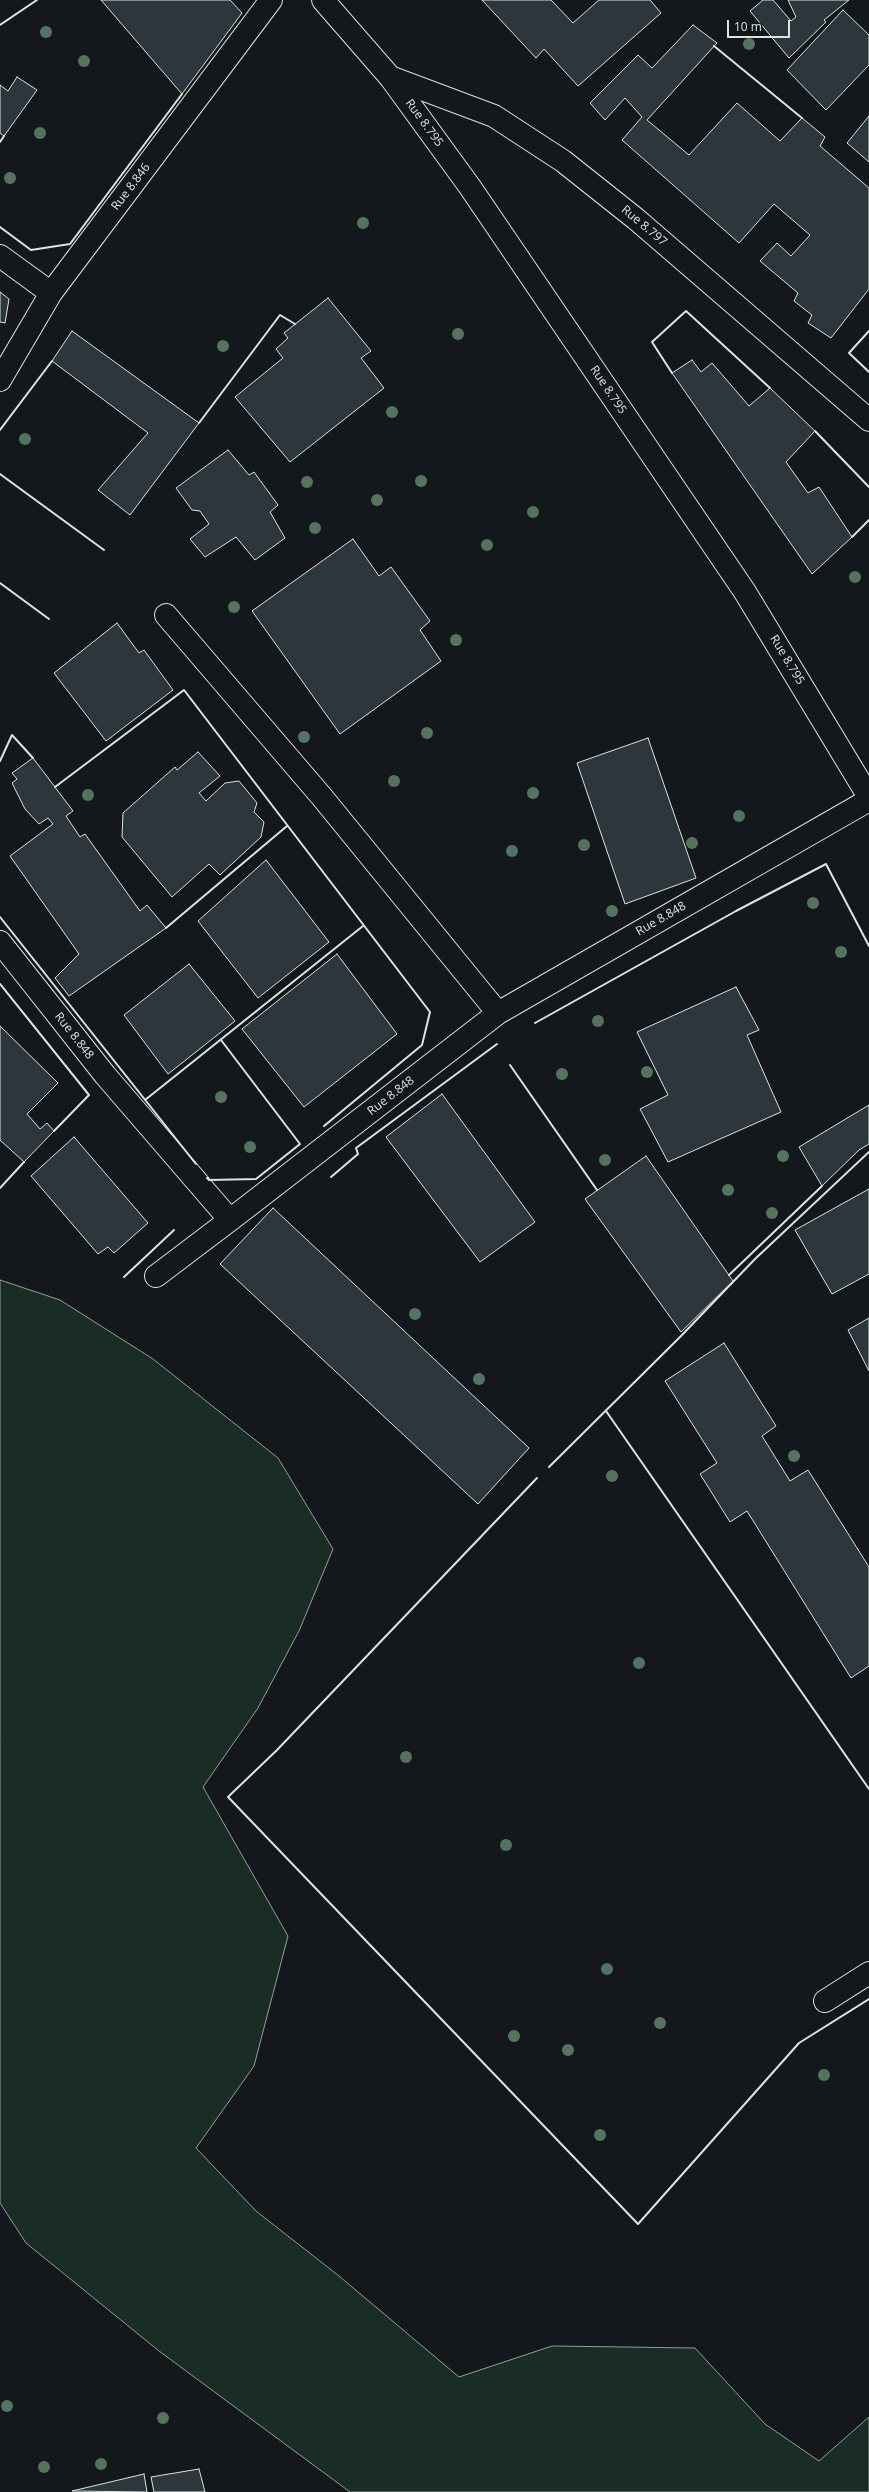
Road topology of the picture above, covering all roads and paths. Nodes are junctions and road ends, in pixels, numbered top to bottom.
1 (271, 0) edge
2 (323, 0) edge
3 (390, 77) junction
4 (0, 256) edge
5 (51, 293) junction
6 (0, 380) edge
7 (869, 420) edge
8 (166, 615) dead end
9 (869, 797) edge
10 (869, 800) edge
11 (0, 942) edge
12 (498, 1013) junction
13 (230, 1220) junction
14 (156, 1276) dead end
15 (869, 1973) edge
16 (825, 2002) dead end

1 - 5 main road, Rue 8.846
2 - 3 main road, Rue 8.795
3 - 7 main road, Rue 8.797
3 - 9 main road, Rue 8.795
4 - 5 main road
5 - 6 main road, Rue 8.846
8 - 12 main road
10 - 12 main road, Rue 8.848
11 - 13 main road, Rue 8.848
12 - 13 main road, Rue 8.848
13 - 14 main road
15 - 16 main road

